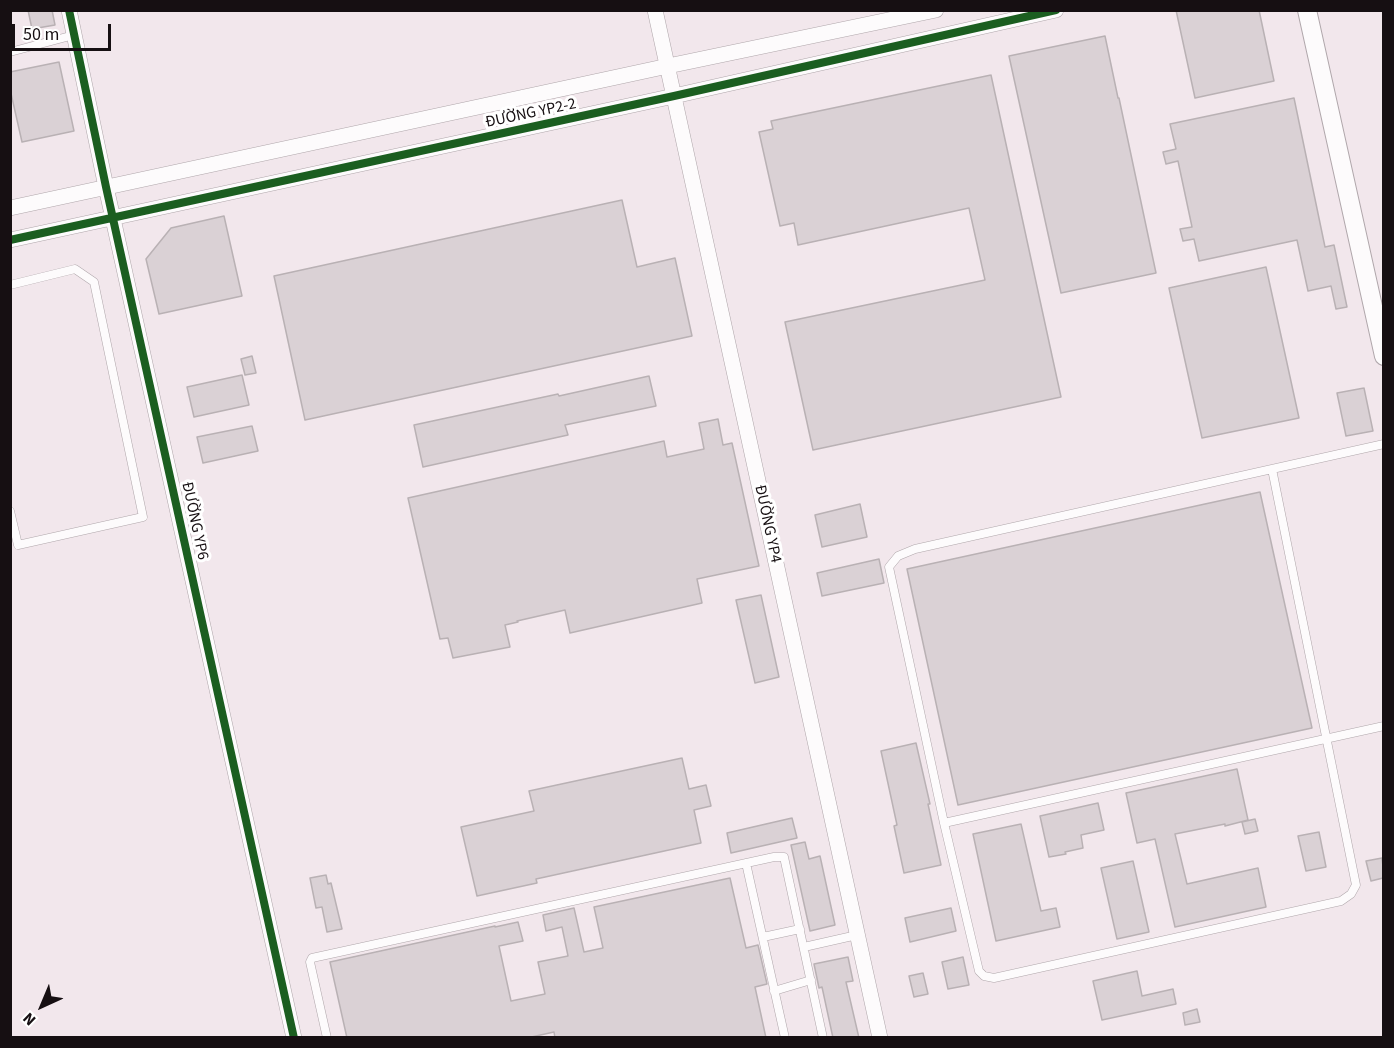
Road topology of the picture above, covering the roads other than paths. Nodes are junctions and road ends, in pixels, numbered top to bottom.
1 (69, 10) edge
2 (655, 10) edge
3 (936, 10) edge
4 (1056, 10) edge
5 (1307, 10) edge
6 (74, 35) junction
7 (10, 52) edge
8 (668, 66) junction
9 (674, 96) junction
10 (106, 187) junction
11 (10, 208) edge
12 (113, 218) junction
13 (10, 240) edge
14 (10, 285) edge
15 (1380, 321) edge
16 (1383, 356) edge
17 (1383, 444) edge
18 (1272, 469) junction
19 (10, 511) edge
20 (1383, 726) edge
21 (1326, 738) junction
22 (944, 823) junction
23 (746, 863) junction
24 (800, 929) junction
25 (857, 935) junction
26 (763, 937) junction
27 (804, 947) junction
28 (811, 980) junction
29 (774, 991) junction
30 (294, 1038) edge
31 (327, 1038) edge
32 (785, 1038) edge
33 (823, 1038) edge
34 (880, 1038) edge

1 - 6 street, ĐƯỜNG YP6
2 - 8 street, ĐƯỜNG YP4
3 - 8 street, ĐƯỜNG YP2-2
4 - 9 street, ĐƯỜNG YP2-2
5 - 15 street
6 - 7 lane
6 - 10 street, ĐƯỜNG YP6
8 - 9 street, ĐƯỜNG YP4
8 - 10 street, ĐƯỜNG YP2-2
9 - 12 street, ĐƯỜNG YP2-2
9 - 25 street, ĐƯỜNG YP4
10 - 11 street, ĐƯỜNG YP2-2
10 - 12 street, ĐƯỜNG YP6
12 - 13 street, ĐƯỜNG YP2-2
12 - 30 street, ĐƯỜNG YP6
14 - 19 lane
15 - 16 street
17 - 18 lane
18 - 21 lane
18 - 22 lane
20 - 21 lane
21 - 22 lane
21 - 22 lane
23 - 24 lane
23 - 26 lane
23 - 31 lane
24 - 26 lane
24 - 27 lane
25 - 27 lane
25 - 34 street, ĐƯỜNG YP4
26 - 29 lane
27 - 28 lane
28 - 29 lane
28 - 33 lane
29 - 32 lane

